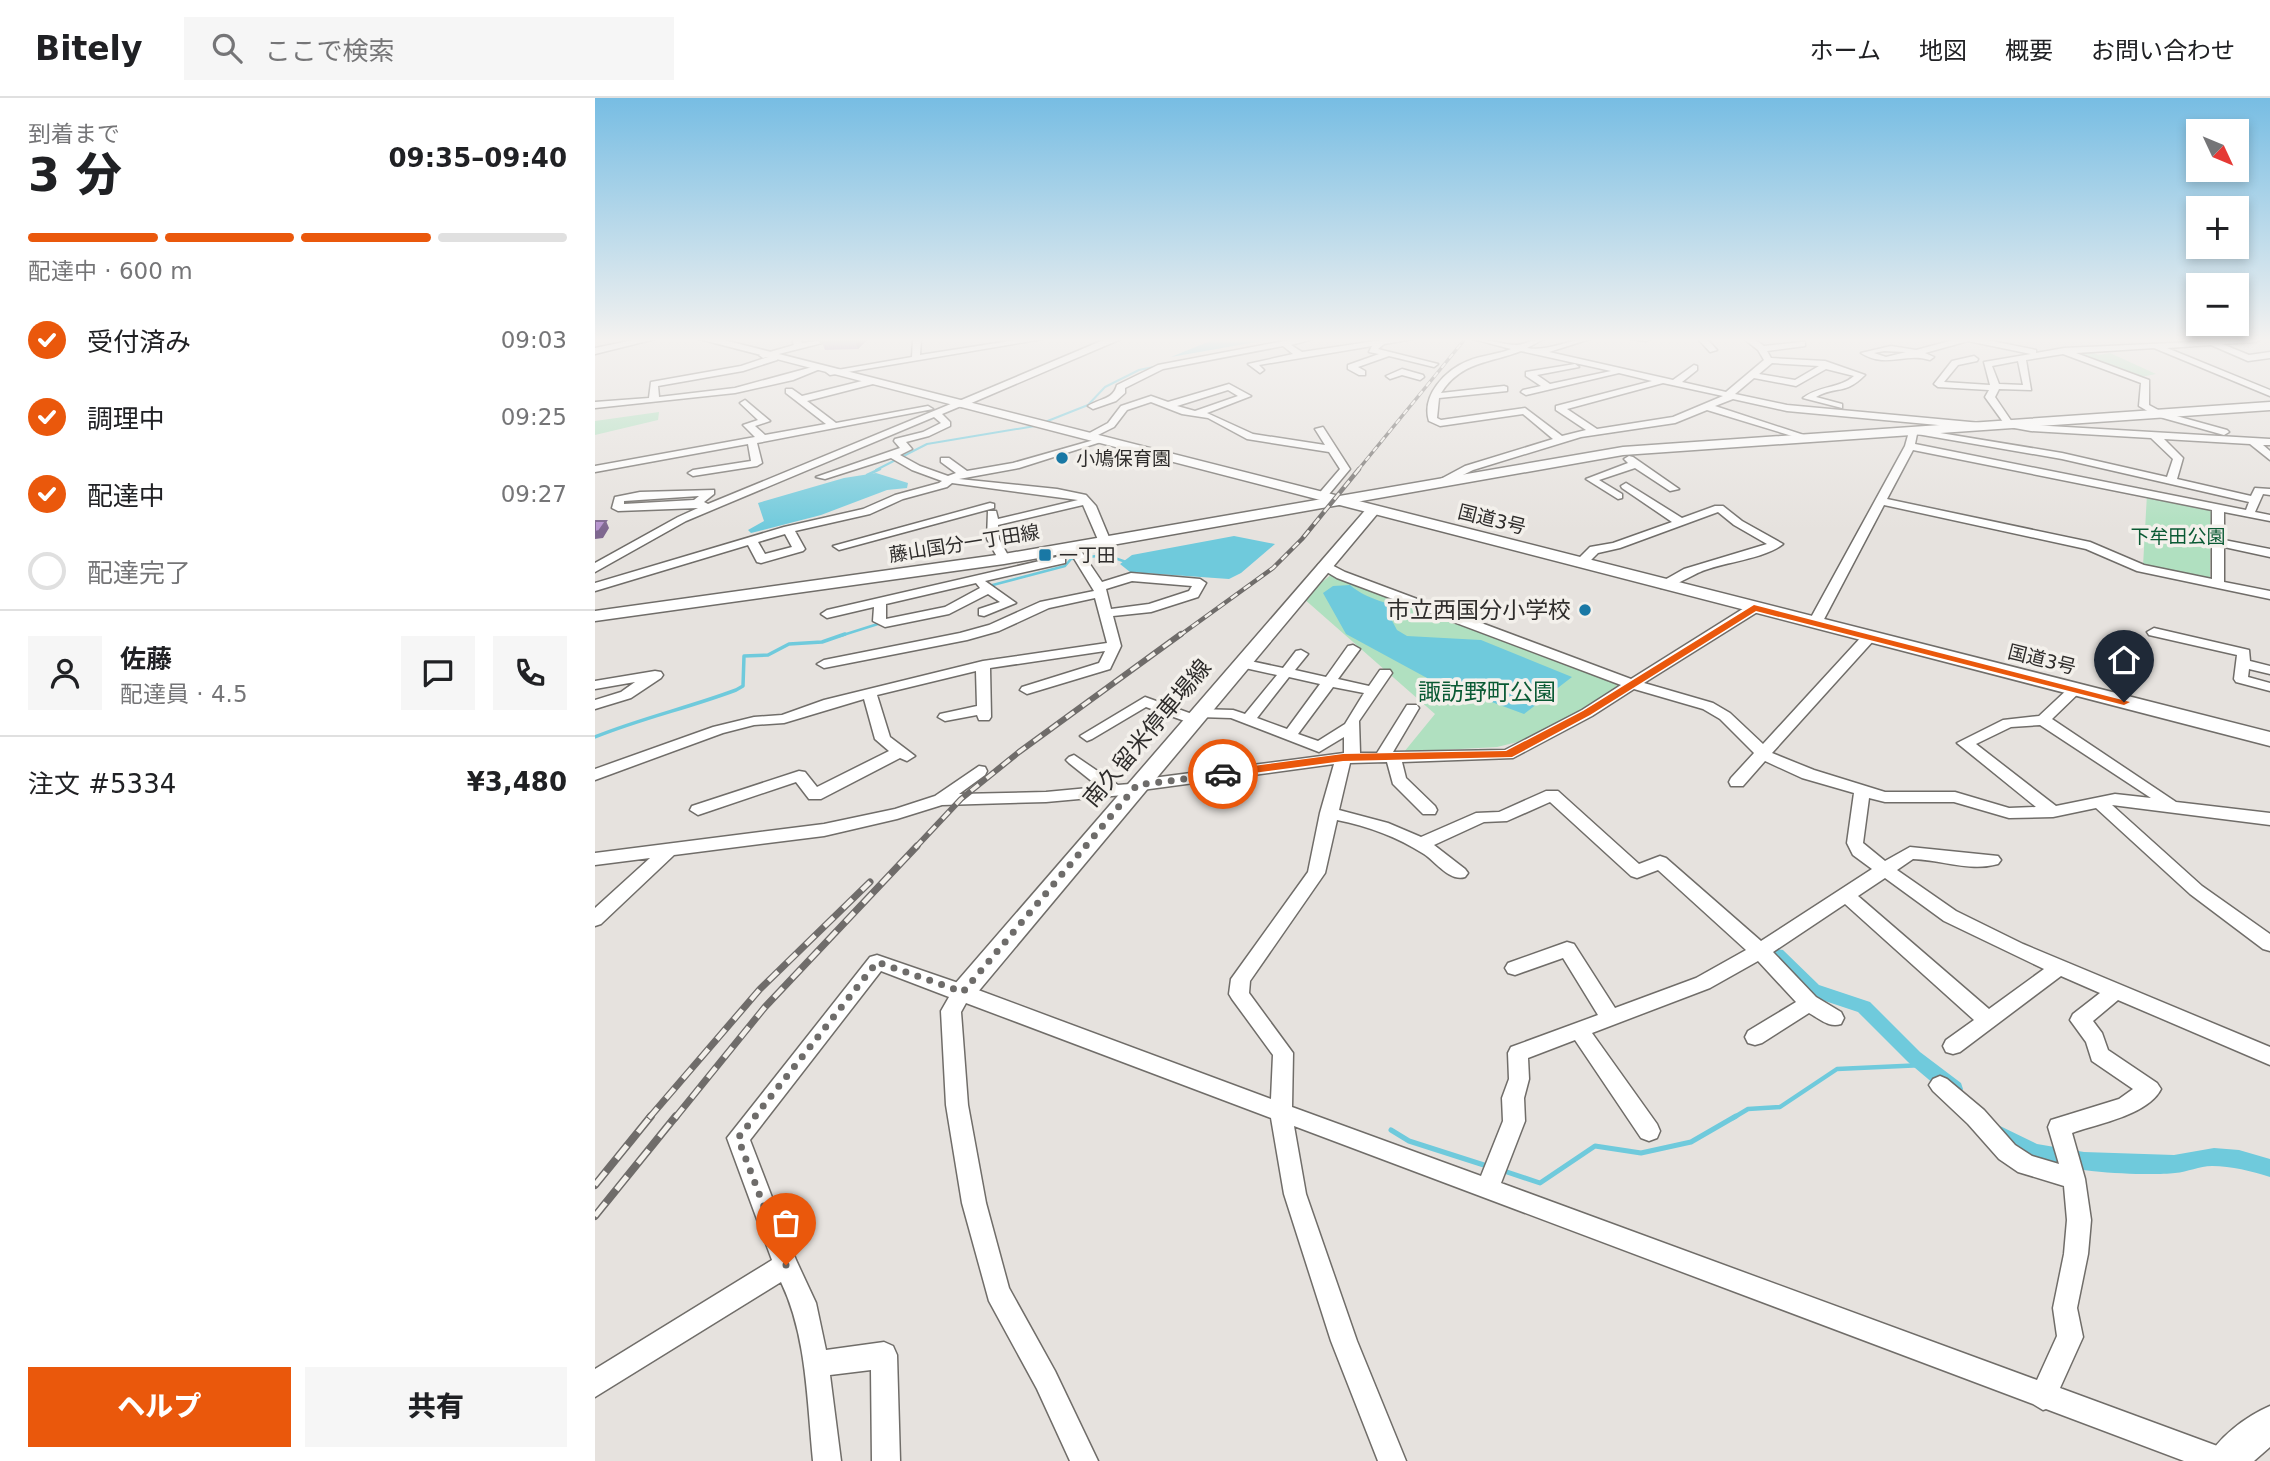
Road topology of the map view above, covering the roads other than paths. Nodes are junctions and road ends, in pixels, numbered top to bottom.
1 (619, 403) edge
2 (745, 403) dead end
3 (806, 403) edge
4 (952, 403) edge
5 (961, 403) edge
6 (1132, 403) edge
7 (1162, 403) edge
8 (1177, 403) edge
9 (1227, 403) edge
10 (1433, 403) edge
11 (1554, 403) edge
12 (1580, 403) edge
13 (1716, 403) edge
14 (1769, 403) edge
15 (1824, 403) edge
16 (1994, 403) edge
17 (2144, 403) edge
18 (958, 404) junction
19 (595, 405) edge
20 (1169, 405) junction
21 (2270, 406) edge
22 (1563, 407) junction
23 (1707, 407) junction
24 (912, 412) junction
25 (1194, 414) junction
26 (2159, 414) junction
27 (931, 415) junction
28 (1841, 415) junction
29 (2008, 424) junction
30 (834, 426) junction
31 (1982, 426) junction
32 (1320, 429) dead end
33 (1913, 430) junction
34 (1595, 432) junction
35 (2154, 435) junction
36 (1805, 437) junction
37 (763, 439) junction
38 (1093, 439) junction
39 (1560, 440) junction
40 (751, 441) junction
41 (2254, 441) junction
42 (2270, 443) edge
43 (1910, 446) junction
44 (1331, 449) junction
45 (701, 450) junction
46 (1618, 452) junction
47 (892, 454) junction
48 (2270, 457) edge
49 (945, 460) dead end
50 (1636, 464) junction
51 (595, 469) edge
52 (693, 473) junction
53 (964, 474) junction
54 (821, 477) dead end
55 (2171, 481) junction
56 (948, 482) junction
57 (1441, 483) junction
58 (986, 486) junction
59 (1674, 489) dead end
60 (2270, 492) edge
61 (669, 494) junction
62 (1329, 499) junction
63 (2254, 500) junction
64 (1086, 501) junction
65 (1882, 501) junction
66 (701, 505) junction
67 (990, 506) junction
68 (2218, 507) junction
69 (1373, 510) junction
70 (2250, 514) junction
71 (2270, 517) edge
72 (1680, 522) junction
73 (994, 523) junction
74 (788, 529) junction
75 (752, 541) junction
76 (1105, 542) junction
77 (2218, 542) junction
78 (839, 546) dead end
79 (1073, 547) junction
80 (2270, 553) edge
81 (1061, 560) dead end
82 (1006, 563) junction
83 (1581, 563) junction
84 (1324, 565) junction
85 (595, 568) edge
86 (974, 579) junction
87 (2218, 584) junction
88 (1665, 585) junction
89 (595, 587) edge
90 (989, 588) junction
91 (1100, 590) junction
92 (2270, 595) edge
93 (880, 602) junction
94 (1151, 608) junction
95 (1754, 608) junction
96 (983, 612) dead end
97 (1108, 613) junction
98 (827, 614) dead end
99 (595, 616) edge
100 (1156, 623) dead end
101 (1815, 623) junction
102 (2154, 632) dead end
103 (1869, 637) junction
104 (1114, 646) junction
105 (1353, 649) dead end
106 (1301, 654) dead end
107 (1241, 663) junction
108 (2243, 663) junction
109 (824, 664) dead end
110 (983, 665) junction
111 (2270, 670) edge
112 (1286, 672) junction
113 (1385, 673) dead end
114 (1329, 682) junction
115 (1631, 684) junction
116 (595, 685) edge
117 (2270, 687) edge
118 (2076, 689) junction
119 (1027, 690) dead end
120 (1373, 691) junction
121 (869, 693) junction
122 (595, 705) edge
123 (1412, 708) dead end
124 (1195, 716) junction
125 (945, 717) dead end
126 (1248, 720) junction
127 (2043, 720) junction
128 (1350, 727) junction
129 (1290, 735) junction
130 (1087, 736) dead end
131 (2270, 739) edge
132 (1765, 755) junction
133 (1388, 757) junction
134 (1347, 758) junction
135 (1074, 760) dead end
136 (979, 771) dead end
137 (595, 775) edge
138 (1737, 782) dead end
139 (1128, 788) junction
140 (1862, 790) junction
141 (941, 800) junction
142 (2099, 803) junction
143 (2174, 806) junction
144 (698, 810) dead end
145 (1429, 810) dead end
146 (2053, 812) junction
147 (1328, 813) junction
148 (2270, 820) edge
149 (1423, 843) junction
150 (668, 851) junction
151 (595, 859) edge
152 (1992, 860) dead end
153 (1887, 871) junction
154 (1459, 873) dead end
155 (1847, 896) junction
156 (595, 919) edge
157 (2270, 944) edge
158 (1760, 951) junction
159 (2060, 967) junction
160 (1515, 968) dead end
161 (2116, 991) junction
162 (963, 992) junction
163 (1809, 1003) junction
164 (1609, 1016) junction
165 (1834, 1018) dead end
166 (1990, 1021) junction
167 (1578, 1029) junction
168 (1755, 1037) dead end
169 (1953, 1046) dead end
170 (2270, 1056) edge
171 (1940, 1085) dead end
172 (1281, 1114) junction
173 (1649, 1131) dead end
174 (2074, 1179) junction
175 (1487, 1189) junction
176 (786, 1265) junction
177 (815, 1364) junction
178 (595, 1384) edge
179 (2043, 1397) junction
180 (2270, 1423) edge
181 (827, 1461) edge
182 (886, 1461) edge
183 (1084, 1461) edge
184 (1392, 1461) edge
185 (2223, 1461) edge

1 - 19 street
2 - 37 street
3 - 30 street
4 - 18 highway, 国道3号
5 - 18 main road
6 - 38 street
7 - 20 street
8 - 20 street
9 - 25 street
10 - 39 street
11 - 22 street
12 - 22 street
13 - 23 street
14 - 28 street
15 - 28 street
16 - 29 street
17 - 26 street
18 - 24 street
18 - 27 street
18 - 38 highway, 国道3号
20 - 25 street
21 - 26 main road, 藤山国分一丁田線
22 - 34 street
23 - 34 street
23 - 36 street
24 - 27 street
24 - 30 street
25 - 44 street
26 - 29 main road, 藤山国分一丁田線
26 - 41 street
27 - 47 street
27 - 66 street
28 - 31 street
29 - 31 main road, 藤山国分一丁田線
29 - 35 street
30 - 37 street
31 - 33 main road, 藤山国分一丁田線
32 - 44 street
33 - 36 main road, 藤山国分一丁田線
33 - 43 street
33 - 55 street
34 - 39 street
35 - 41 street
35 - 55 street
36 - 46 main road, 藤山国分一丁田線
37 - 40 street
38 - 53 street
38 - 62 highway, 国道3号
39 - 57 street
40 - 45 street
40 - 52 street
41 - 42 street
41 - 48 street
43 - 65 street
43 - 68 street
44 - 62 street
45 - 51 street
45 - 52 street
46 - 50 street
46 - 57 main road, 藤山国分一丁田線
47 - 54 street
47 - 56 street
49 - 53 street
50 - 59 street
50 - 72 street
52 - 61 street
53 - 56 street
55 - 63 street
56 - 58 street
56 - 74 street
57 - 62 main road, 藤山国分一丁田線
58 - 64 street
58 - 67 street
60 - 63 street
61 - 66 street
61 - 66 street
62 - 69 highway, 国道3号
62 - 76 main road, 藤山国分一丁田線
63 - 70 street
64 - 73 street
64 - 76 street
65 - 87 street
65 - 101 street
66 - 85 street
67 - 73 street
67 - 78 street
68 - 70 street
68 - 77 street
69 - 83 highway, 国道3号
69 - 84 main road, 南久留米停車場線
70 - 71 street
72 - 83 street
72 - 88 street
73 - 82 street
74 - 75 street
74 - 75 street
75 - 89 street
76 - 79 main road, 藤山国分一丁田線
77 - 80 street
77 - 87 street
79 - 82 main road, 藤山国分一丁田線
79 - 91 street
81 - 82 street
82 - 86 street
82 - 99 main road, 藤山国分一丁田線
83 - 88 highway, 国道3号
84 - 107 main road, 南久留米停車場線
84 - 115 street
86 - 90 street
86 - 93 street
87 - 92 street
88 - 95 highway, 国道3号
90 - 93 street
90 - 96 street
91 - 94 street
91 - 97 street
91 - 109 street
93 - 98 street
94 - 97 street
94 - 100 street
95 - 101 highway, 国道3号
95 - 115 street
97 - 104 street
101 - 103 highway, 国道3号
102 - 108 street
103 - 118 highway, 国道3号
103 - 132 street
104 - 110 street
104 - 119 street
105 - 114 street
106 - 112 street
107 - 112 street
107 - 124 main road, 南久留米停車場線
108 - 111 street
108 - 117 street
110 - 121 street
110 - 125 street
112 - 114 street
112 - 126 street
113 - 120 street
114 - 120 street
114 - 129 street
115 - 132 street
115 - 133 street
116 - 122 street
118 - 127 street
118 - 131 highway, 国道3号
120 - 128 street
121 - 137 street
121 - 144 street
123 - 133 street
124 - 126 street
124 - 130 street
124 - 139 main road, 南久留米停車場線
126 - 129 street
127 - 143 street
127 - 146 street
128 - 129 street
128 - 134 street
132 - 138 street
132 - 140 street
133 - 134 street
133 - 145 street
134 - 139 street
134 - 147 street
135 - 139 street
136 - 141 street
139 - 141 street
139 - 162 main road, 南久留米停車場線
140 - 146 street
140 - 153 street
141 - 150 street
142 - 143 street
142 - 146 street
142 - 157 street
143 - 148 street
147 - 149 street
147 - 172 street
149 - 154 street
149 - 158 street
150 - 151 street
150 - 156 street
152 - 153 street
153 - 155 street
153 - 159 street
155 - 158 street
155 - 166 street
158 - 163 street
158 - 164 street
159 - 161 street
159 - 166 street
160 - 164 street
161 - 170 street
161 - 174 street
162 - 172 street
162 - 176 street
162 - 183 street
163 - 165 street
163 - 168 street
164 - 167 street
166 - 169 street
167 - 173 street
167 - 175 street
171 - 174 street
172 - 175 street
172 - 184 street
174 - 179 street
175 - 179 street
176 - 177 street
176 - 178 street
177 - 181 street
177 - 182 street
179 - 185 street
180 - 185 main road

